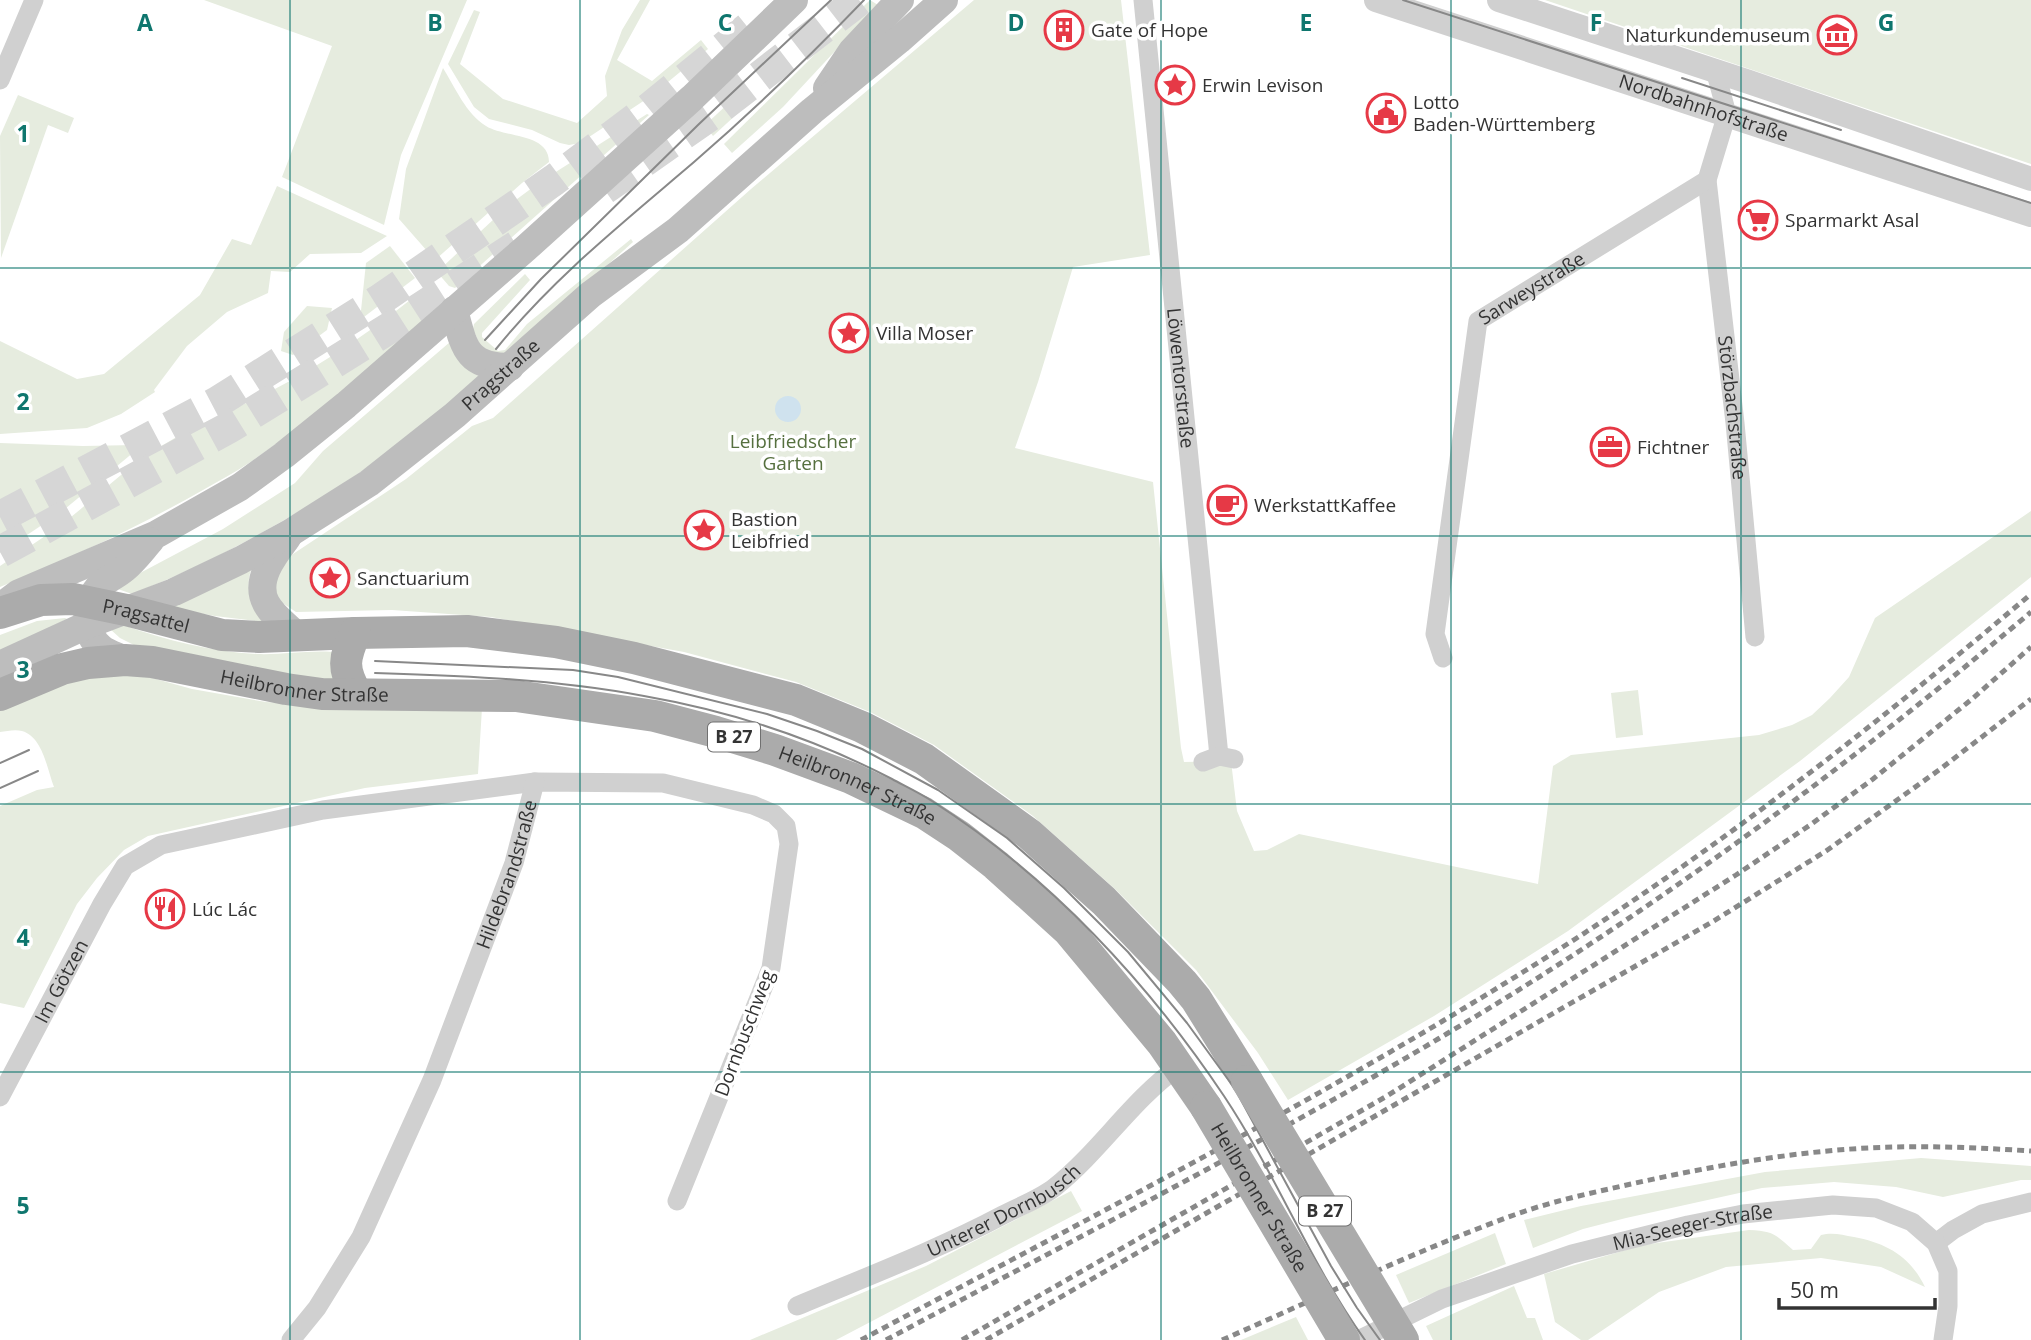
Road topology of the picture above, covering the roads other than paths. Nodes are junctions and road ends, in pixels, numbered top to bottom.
1 (34, 0) edge
2 (794, 0) edge
3 (900, 0) edge
4 (944, 0) edge
5 (1143, 0) edge
6 (1376, 0) edge
7 (1499, 0) edge
8 (1714, 70) junction
9 (0, 80) edge
10 (812, 111) junction
11 (1727, 114) junction
12 (2031, 179) edge
13 (1707, 180) junction
14 (2031, 215) edge
15 (454, 310) junction
16 (510, 367) junction
17 (290, 533) junction
18 (157, 534) junction
19 (0, 608) edge
20 (126, 610) junction
21 (0, 613) edge
22 (89, 613) junction
23 (355, 633) junction
24 (296, 635) junction
25 (1755, 637) dead end
26 (1443, 659) dead end
27 (125, 660) junction
28 (0, 665) edge
29 (356, 693) junction
30 (0, 695) edge
31 (1219, 759) dead end
32 (535, 782) junction
33 (125, 866) joint
34 (1178, 1067) junction
35 (0, 1097) edge
36 (677, 1200) dead end
37 (2031, 1202) edge
38 (1936, 1243) junction
39 (797, 1306) dead end
40 (290, 1340) edge
41 (1344, 1340) edge
42 (1357, 1340) edge
43 (1403, 1340) edge
44 (1944, 1340) edge

1 - 9 street
2 - 15 main road
3 - 10 main road
4 - 10 main road, Pragstraße
5 - 31 street, Löwentorstraße
6 - 11 street, Nordbahnhofstraße
7 - 8 street, Nordbahnhofstraße
8 - 11 street
8 - 12 street, Nordbahnhofstraße
10 - 16 main road, Pragstraße
11 - 13 street
11 - 14 street, Nordbahnhofstraße
13 - 25 street, Störzbachstraße
13 - 26 street, Sarweystraße
15 - 16 main road
15 - 18 main road
16 - 17 main road, Pragstraße
17 - 20 main road, Pragstraße
17 - 24 main road
18 - 19 main road
18 - 22 main road
20 - 22 main road, Pragsattel / B 27
20 - 24 main road, Pragsattel / B 27
21 - 22 main road, Pragsattel / B 27
22 - 27 main road
22 - 28 main road
23 - 24 main road, B 27
23 - 29 main road
23 - 43 main road, B 27, bridge
27 - 29 main road, Heilbronner Straße / B 27
27 - 30 main road, Heilbronner Straße / B 27
29 - 34 main road, Heilbronner Straße / B 27
32 - 33 street, Hildebrandstraße
32 - 36 street, Dornbuschweg
32 - 40 street, Hildebrandstraße
33 - 35 street, Im Götzen
34 - 39 street, Unterer Dornbusch
34 - 41 main road, Heilbronner Straße / B 27, bridge
37 - 38 street
38 - 42 street, Mia-Seeger-Straße
38 - 44 street

